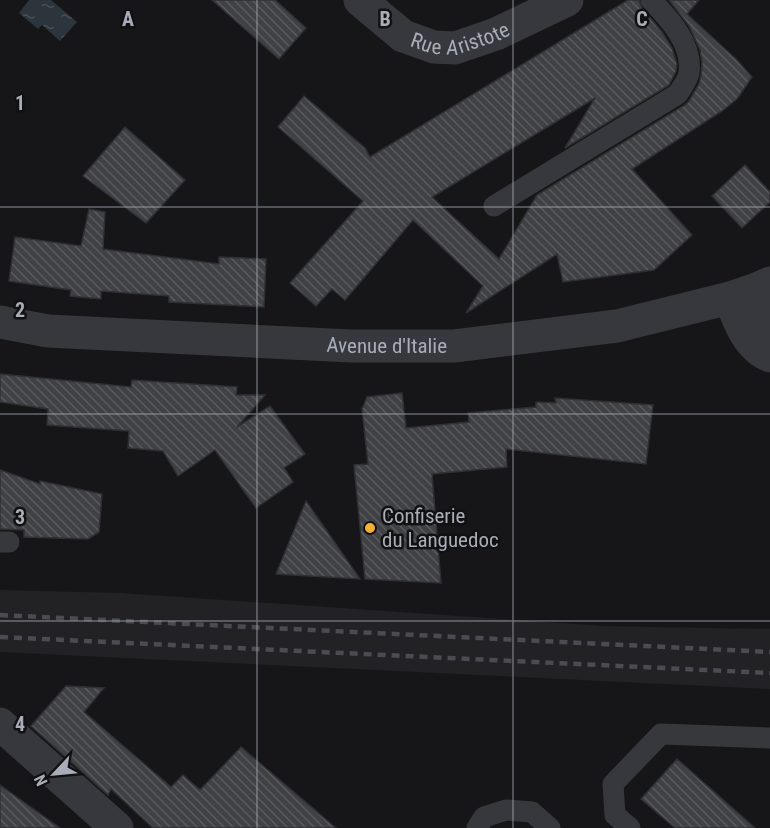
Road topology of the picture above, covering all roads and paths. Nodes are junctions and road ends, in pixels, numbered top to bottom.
1 (360, 0) edge
2 (567, 0) edge
3 (651, 0) edge
4 (494, 206) dead end
5 (753, 290) edge
6 (0, 322) edge
7 (770, 327) edge
8 (770, 356) edge
9 (0, 724) edge
10 (770, 738) edge
11 (117, 828) edge
12 (477, 828) edge
13 (550, 828) edge
14 (630, 828) edge

1 - 2 street, Rue Aristote
3 - 4 lane
5 - 6 street, Avenue d'Italie
5 - 7 street
5 - 8 street
9 - 11 street
10 - 14 lane
12 - 13 lane

